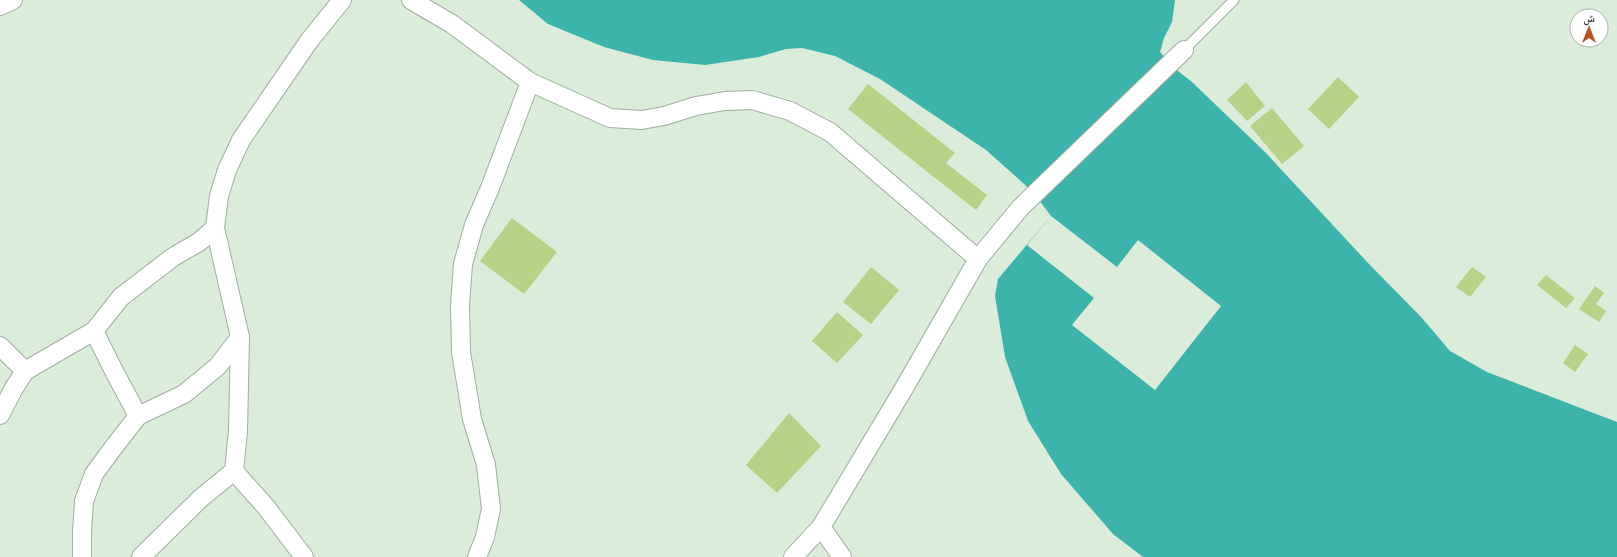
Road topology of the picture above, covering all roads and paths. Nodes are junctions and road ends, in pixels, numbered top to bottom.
1 (13, 0) edge
2 (342, 0) edge
3 (411, 0) edge
4 (1234, 0) edge
5 (0, 6) edge
6 (1184, 50) joint
7 (530, 82) junction
8 (215, 228) junction
9 (978, 259) junction
10 (94, 331) junction
11 (240, 337) junction
12 (0, 346) edge
13 (25, 371) junction
14 (0, 415) edge
15 (138, 416) junction
16 (234, 472) junction
17 (821, 528) junction
18 (82, 557) edge
19 (141, 557) edge
20 (304, 557) edge
21 (477, 557) edge
22 (793, 557) edge
23 (842, 557) edge

1 - 5 street
2 - 8 street
3 - 7 street
4 - 6 lane
6 - 9 street
7 - 9 street
7 - 21 street
8 - 10 street
8 - 11 street
9 - 17 street
10 - 13 street
10 - 15 street
11 - 15 street
11 - 16 street
12 - 13 street
13 - 14 street
15 - 18 street
16 - 19 street
16 - 20 street
17 - 22 street
17 - 23 street

